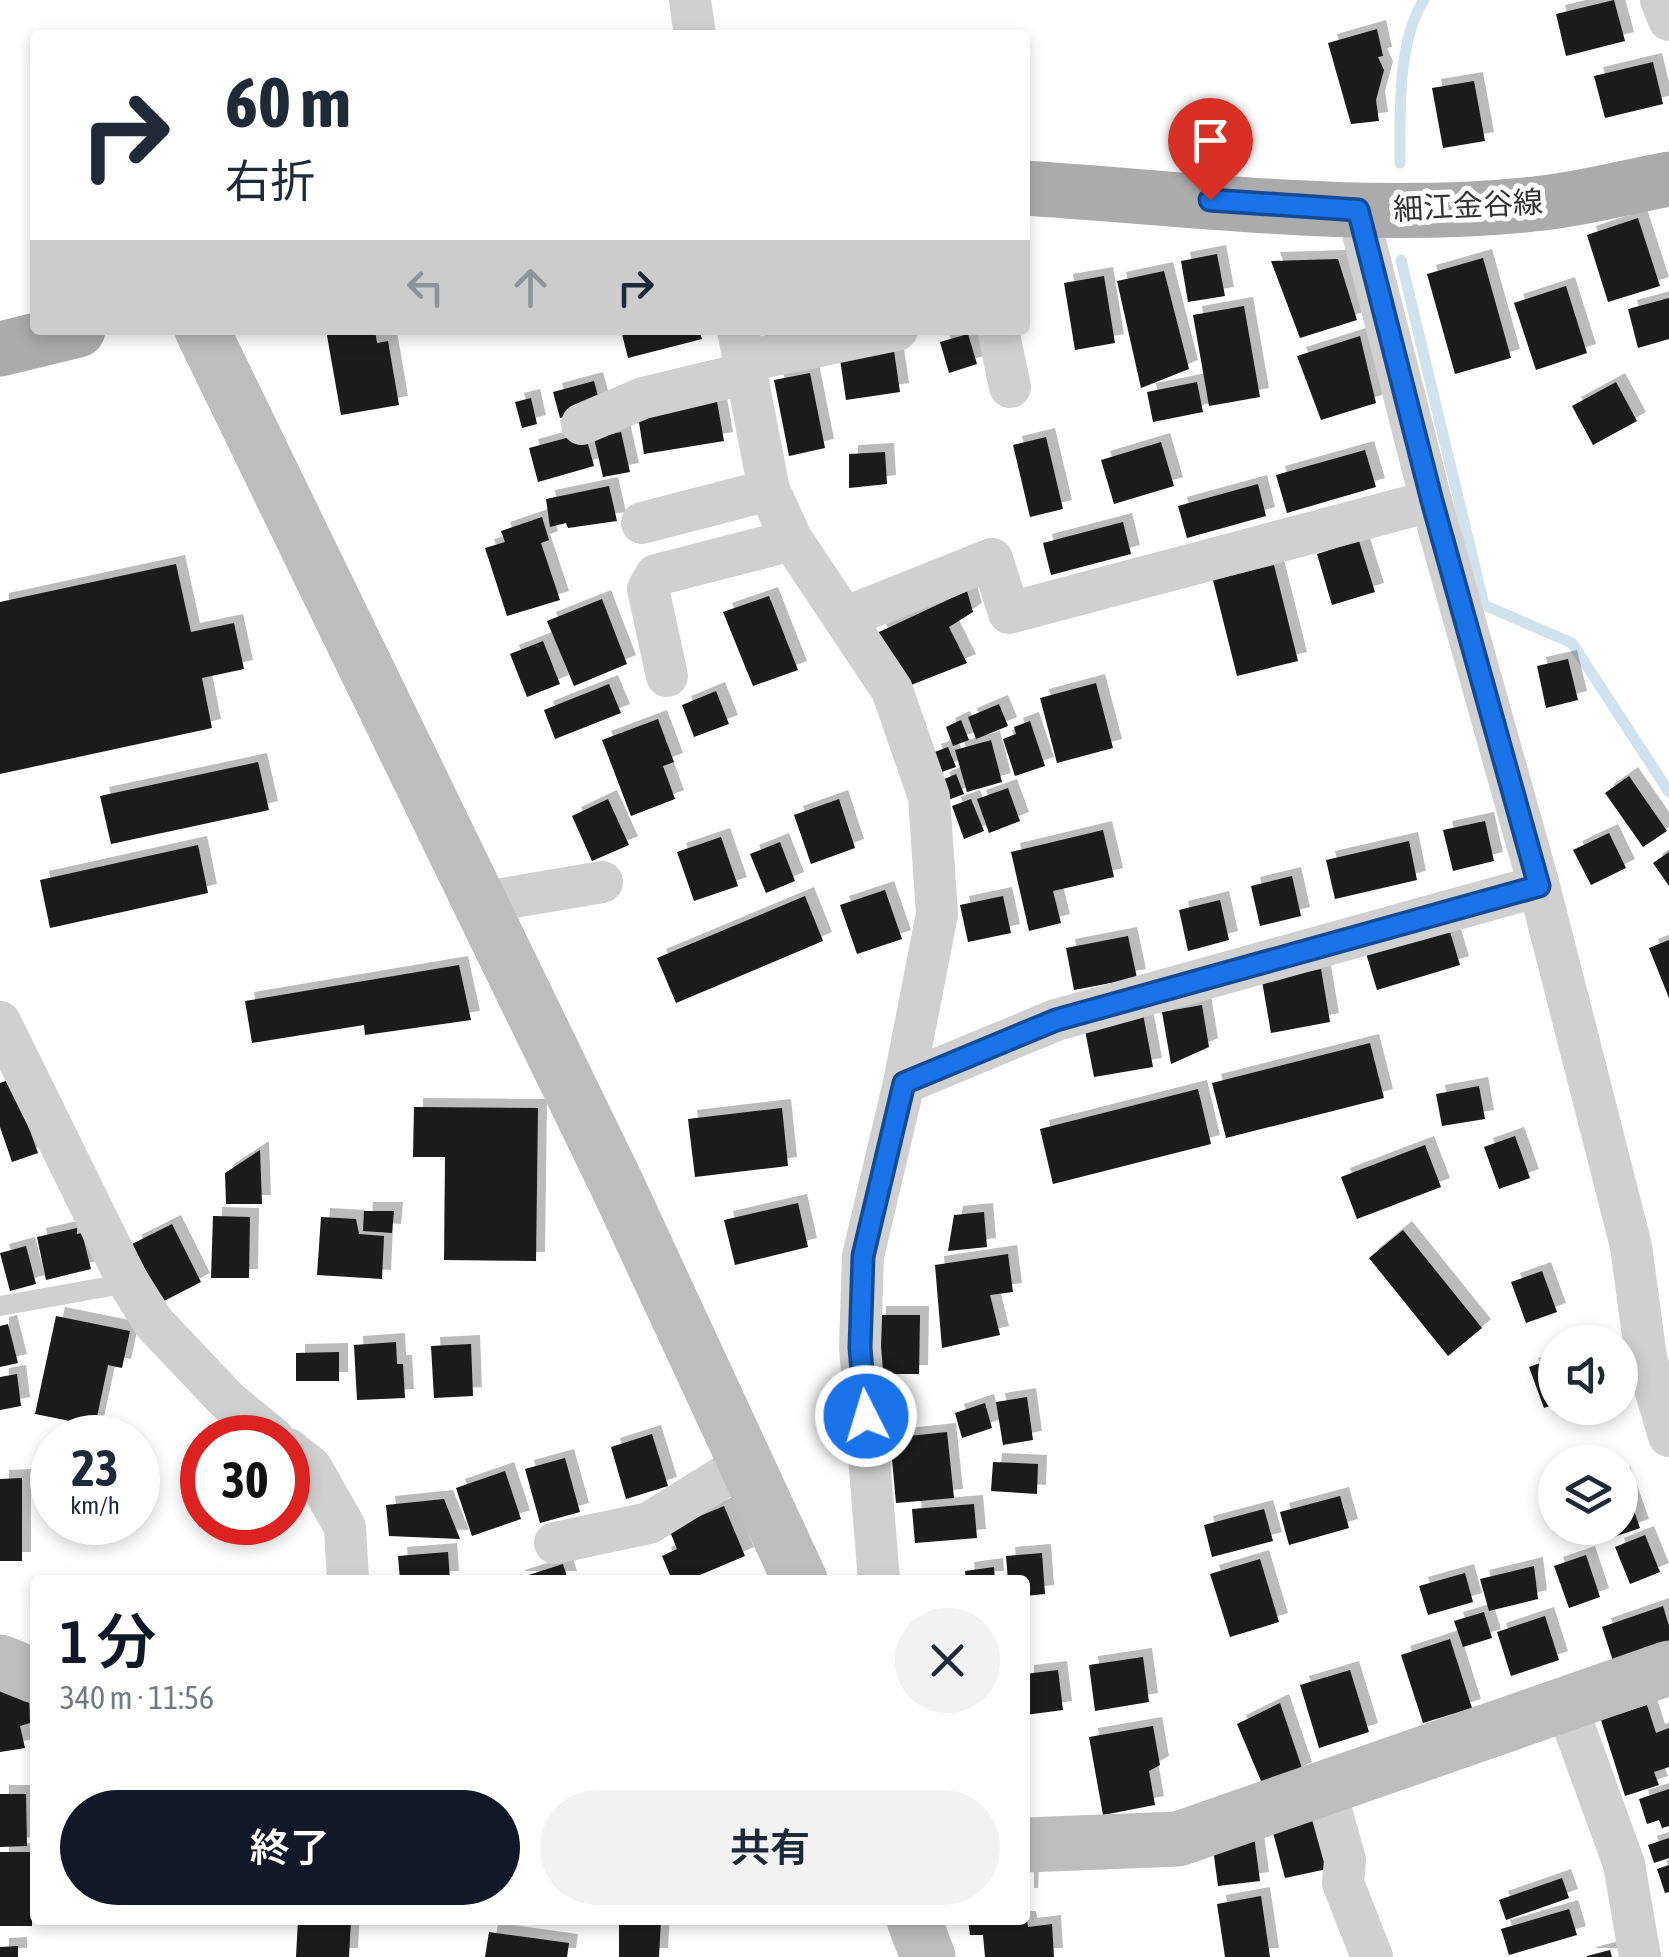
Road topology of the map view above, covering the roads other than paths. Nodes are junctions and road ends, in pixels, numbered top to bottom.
1 (690, 0) edge
2 (1661, 0) edge
3 (1669, 20) edge
4 (695, 30) edge
5 (1669, 178) edge
6 (1030, 188) edge
7 (1358, 210) junction
8 (58, 335) edge
9 (204, 335) edge
10 (866, 335) edge
11 (999, 335) edge
12 (0, 350) edge
13 (744, 355) edge
14 (1010, 387) dead end
15 (582, 424) dead end
16 (769, 490) junction
17 (1432, 501) junction
18 (642, 523) dead end
19 (792, 540) junction
20 (844, 618) junction
21 (667, 676) dead end
22 (602, 882) dead end
23 (1539, 886) junction
24 (479, 903) junction
25 (0, 1022) edge
26 (904, 1083) junction
27 (129, 1283) junction
28 (0, 1306) edge
29 (245, 1415) edge
30 (1669, 1436) edge
31 (746, 1462) junction
32 (310, 1466) edge
33 (555, 1544) dead end
34 (348, 1575) edge
35 (798, 1575) edge
36 (879, 1575) edge
37 (0, 1662) edge
38 (1669, 1668) edge
39 (30, 1674) edge
40 (1566, 1705) junction
41 (1324, 1788) junction
42 (1030, 1845) edge
43 (916, 1925) edge
44 (928, 1957) edge
45 (1372, 1957) edge
46 (1640, 1957) edge

1 - 4 street
2 - 3 street
5 - 7 main road, 細江金谷線
6 - 7 main road, 細江金谷線
7 - 17 street
8 - 12 main road
9 - 24 street
10 - 13 street
11 - 14 street
13 - 15 street
13 - 16 street
16 - 18 street
16 - 19 street
17 - 20 street
17 - 23 street
19 - 20 street
19 - 21 street
20 - 26 street
22 - 24 street
23 - 26 street
23 - 30 street
24 - 31 street
25 - 27 street
26 - 36 street
27 - 28 lane
27 - 29 street
31 - 33 street
31 - 35 street
32 - 34 street
37 - 39 street
38 - 40 street
40 - 41 street
40 - 46 street
41 - 42 street
41 - 45 street
43 - 44 street

